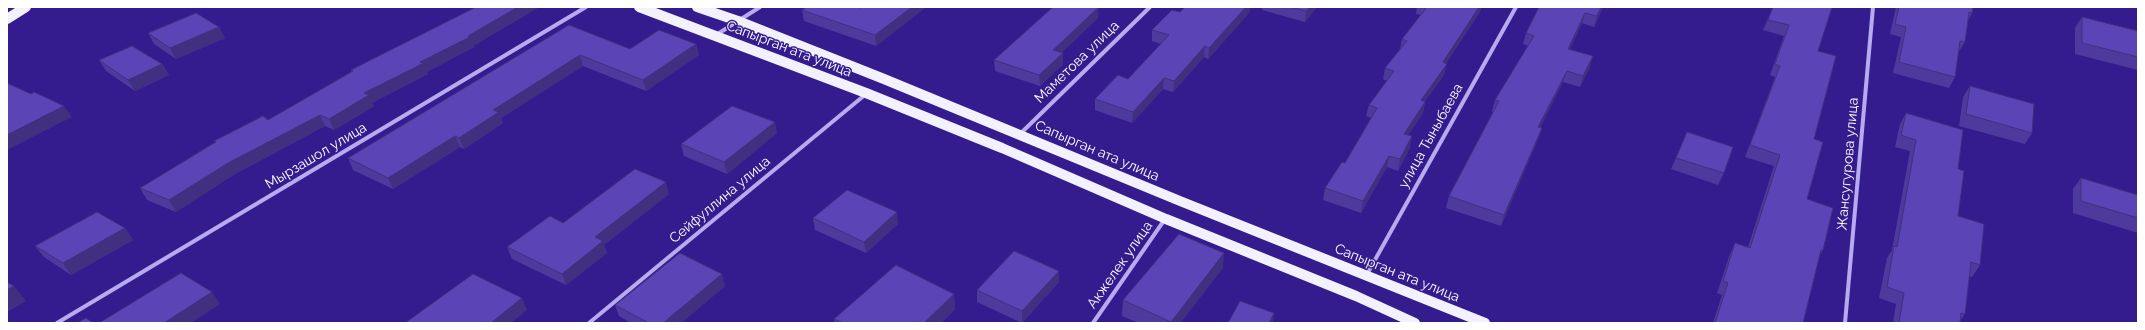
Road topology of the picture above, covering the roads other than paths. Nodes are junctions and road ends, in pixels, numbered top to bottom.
1 (26, 7) edge
2 (586, 7) edge
3 (640, 7) edge
4 (697, 7) edge
5 (760, 7) edge
6 (1150, 7) edge
7 (1516, 7) edge
8 (1873, 7) edge
9 (7, 19) edge
10 (738, 21) junction
11 (714, 36) junction
12 (866, 93) junction
13 (1020, 134) junction
14 (1166, 219) junction
15 (1366, 276) junction
16 (57, 323) edge
17 (589, 323) edge
18 (1093, 323) edge
19 (1415, 323) edge
20 (1485, 323) edge
21 (1845, 323) edge

1 - 9 main road
2 - 16 street, Мырзашол улица
3 - 11 main road, Сапырган ата улица
4 - 10 main road, Сапырган ата улица
5 - 10 street
6 - 13 street, Маметова улица
7 - 15 street, улица Тыныбаева
8 - 21 street, Жансугурова улица
10 - 11 street
10 - 13 main road, Сапырган ата улица
11 - 12 main road, Сапырган ата улица
12 - 14 main road, Сапырган ата улица
12 - 17 street, Сейфуллина улица
13 - 15 main road, Сапырган ата улица
14 - 18 street, Акжелек улица
14 - 19 main road, Сапырган ата улица
15 - 20 main road, Сапырган ата улица

